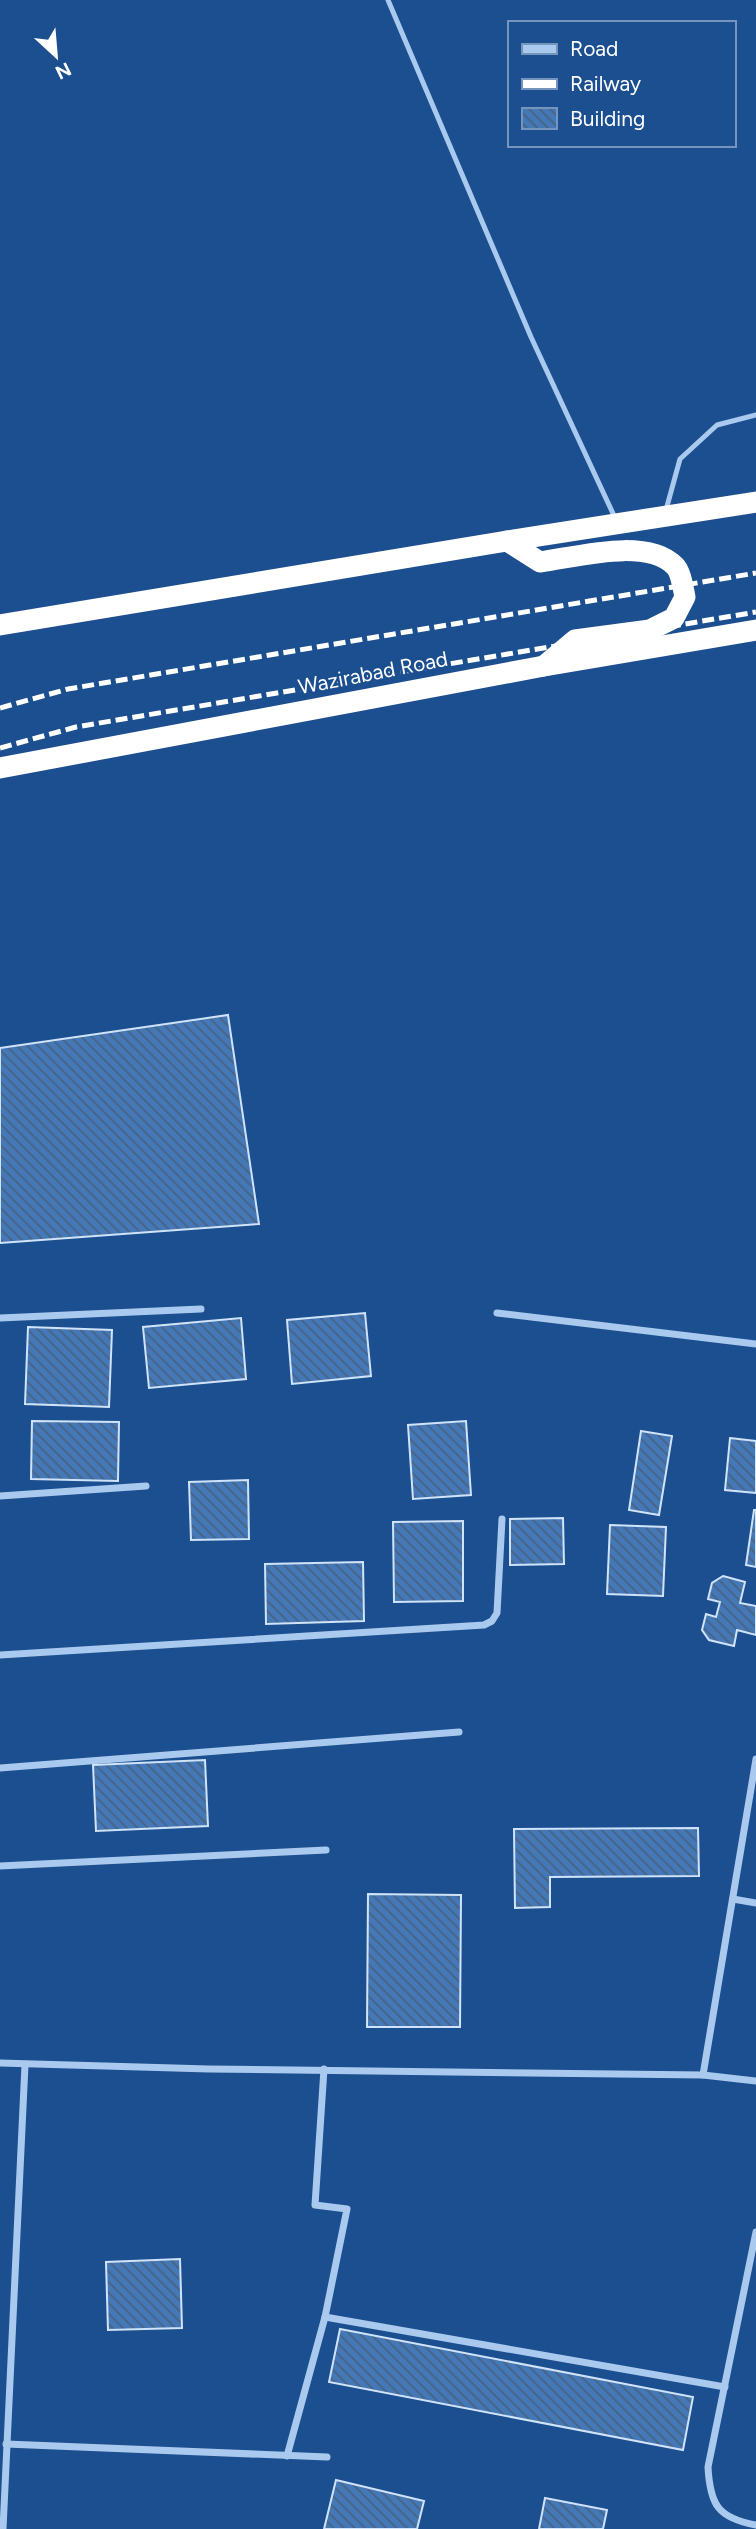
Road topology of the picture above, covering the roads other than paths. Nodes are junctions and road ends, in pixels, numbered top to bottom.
1 (388, 0) edge
2 (756, 415) edge
3 (756, 502) edge
4 (664, 516) junction
5 (617, 523) junction
6 (508, 541) junction
7 (0, 625) edge
8 (756, 630) edge
9 (544, 666) junction
10 (0, 768) edge
11 (201, 1310) dead end
12 (497, 1313) dead end
13 (0, 1318) edge
14 (756, 1344) edge
15 (146, 1486) dead end
16 (0, 1496) edge
17 (502, 1518) dead end
18 (0, 1655) edge
19 (458, 1732) dead end
20 (756, 1759) edge
21 (0, 1768) edge
22 (754, 1778) edge
23 (326, 1850) dead end
24 (0, 1866) edge
25 (733, 1899) junction
26 (756, 1903) edge
27 (0, 2063) edge
28 (25, 2065) junction
29 (324, 2069) junction
30 (703, 2075) junction
31 (756, 2081) edge
32 (756, 2232) edge
33 (325, 2317) junction
34 (725, 2387) junction
35 (6, 2444) junction
36 (287, 2456) junction
37 (327, 2458) dead end
38 (756, 2525) edge
39 (3, 2529) edge

1 - 5 lane
2 - 4 lane
3 - 4 highway
4 - 5 highway
5 - 6 highway
6 - 7 highway
6 - 9 highway
8 - 9 highway, Wazirabad Road
9 - 10 highway, Wazirabad Road
11 - 13 street
12 - 14 street
15 - 16 street
17 - 18 street
19 - 21 street
20 - 22 street
22 - 25 street
23 - 24 street
25 - 26 street
25 - 30 street
27 - 28 street
28 - 29 street
28 - 35 street
29 - 30 street
29 - 33 street
30 - 31 street
32 - 34 street
33 - 34 street
33 - 36 street
34 - 38 street
35 - 36 street
35 - 39 street
36 - 37 street

